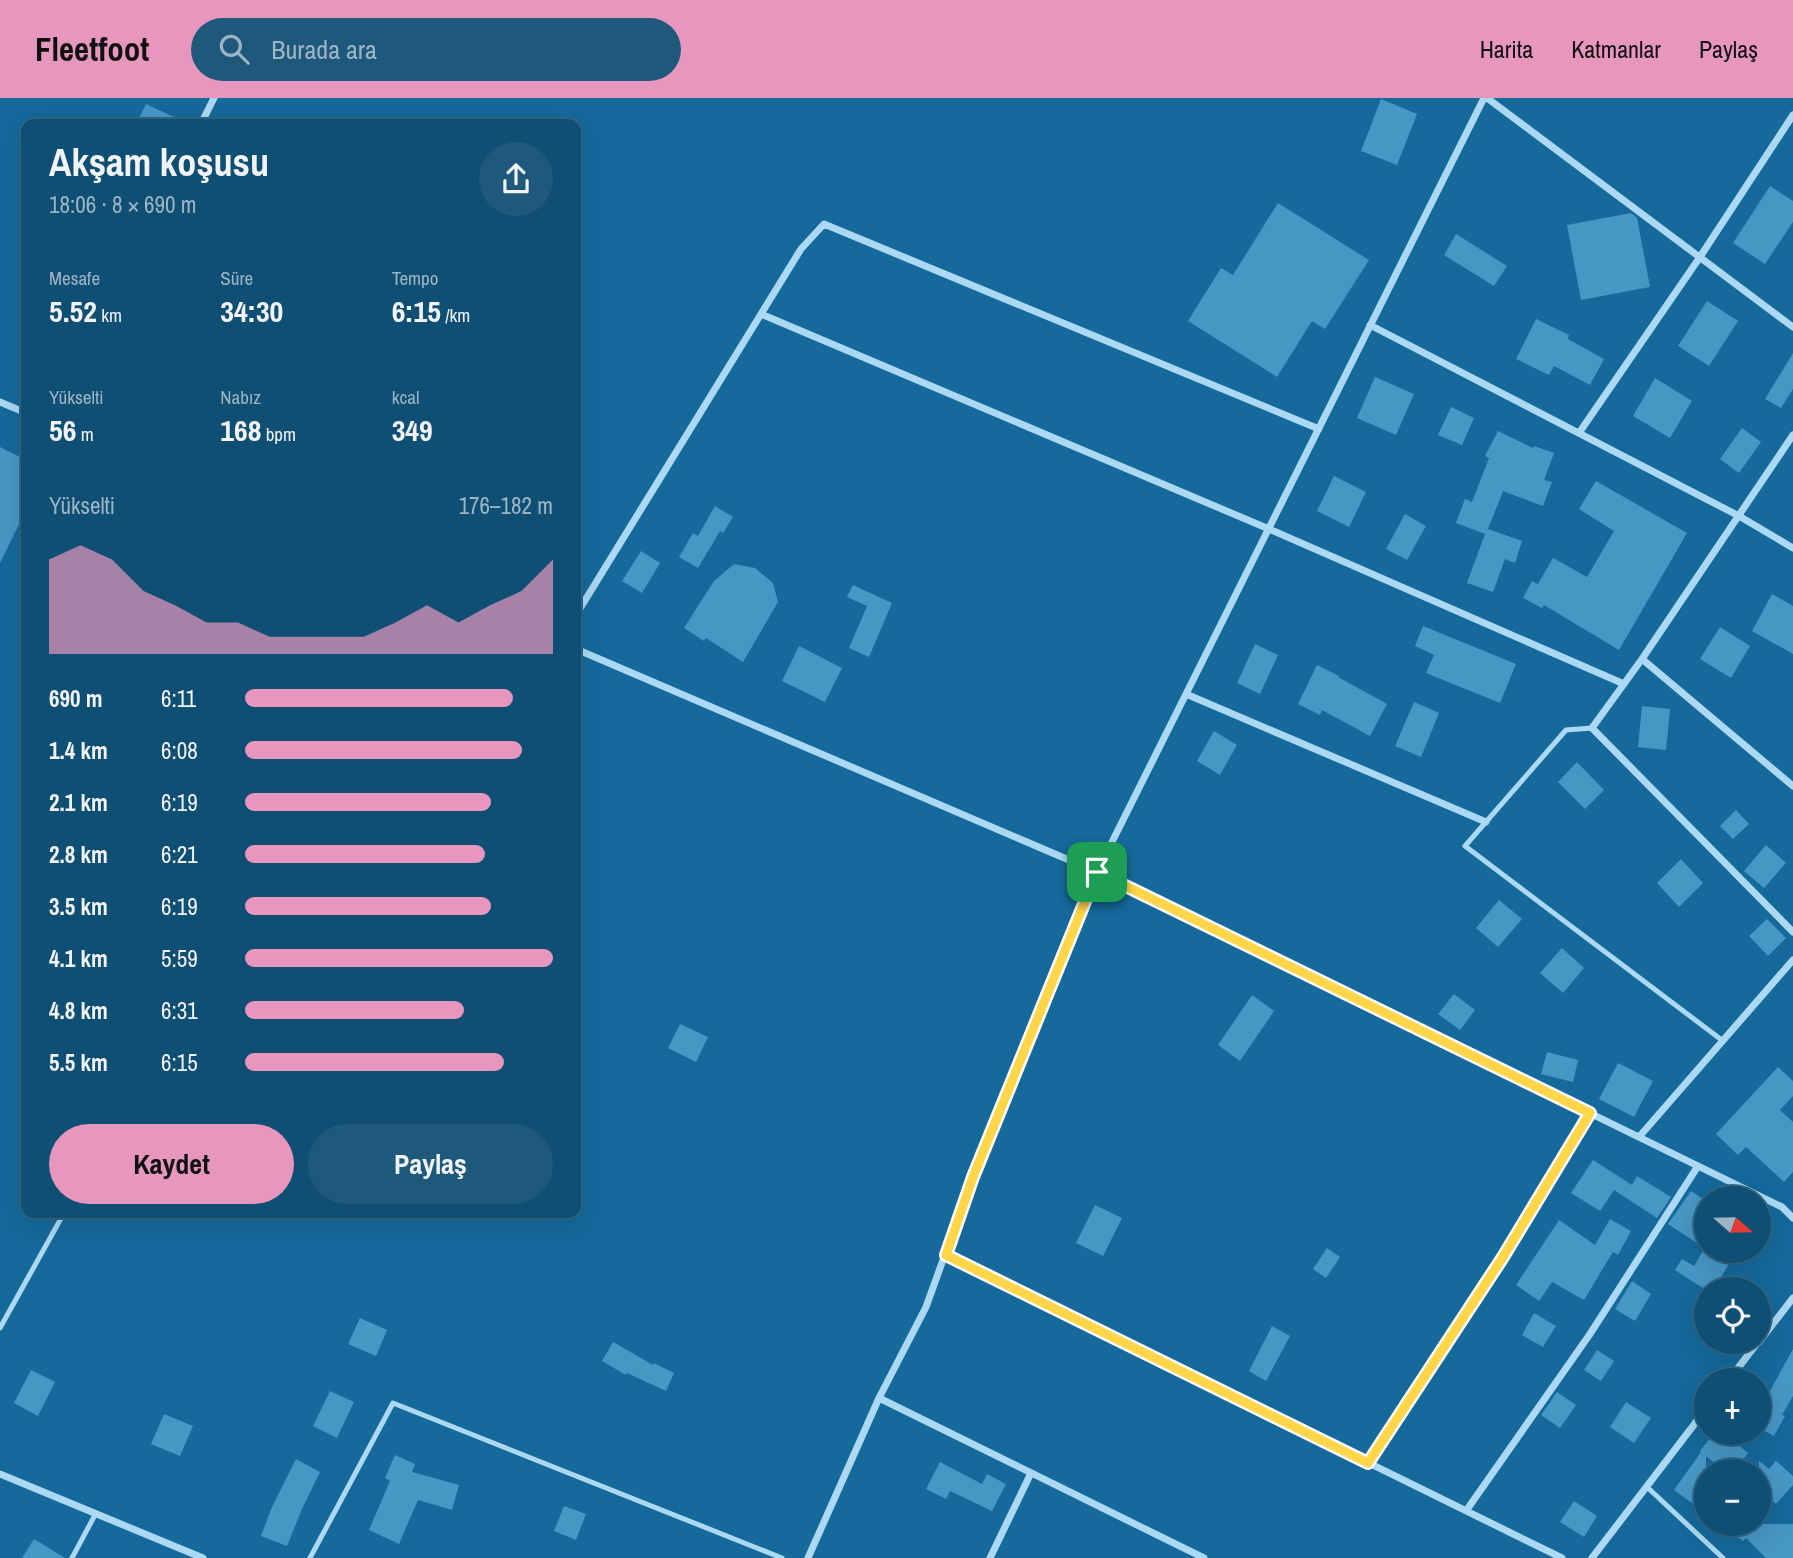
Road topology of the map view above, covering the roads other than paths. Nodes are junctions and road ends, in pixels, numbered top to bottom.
1 (214, 98) edge
2 (1486, 98) edge
3 (1793, 115) edge
4 (204, 119) edge
5 (1700, 257) junction
6 (761, 314) junction
7 (1370, 325) junction
8 (1793, 327) edge
9 (0, 402) edge
10 (21, 411) edge
11 (1318, 429) junction
12 (1579, 433) junction
13 (1793, 435) edge
14 (1739, 516) junction
15 (1269, 529) junction
16 (1793, 548) edge
17 (581, 607) edge
18 (581, 651) edge
19 (1642, 659) junction
20 (1624, 684) junction
21 (1186, 694) junction
22 (1592, 728) junction
23 (1793, 786) edge
24 (1486, 822) junction
25 (1097, 872) junction
26 (1793, 932) edge
27 (1793, 960) edge
28 (1723, 1041) junction
29 (1590, 1113) junction
30 (1639, 1137) junction
31 (1698, 1166) junction
32 (1792, 1213) edge
33 (61, 1218) edge
34 (946, 1255) junction
35 (1793, 1298) edge
36 (1771, 1326) edge
37 (0, 1328) edge
38 (1749, 1354) edge
39 (1738, 1368) edge
40 (879, 1398) junction
41 (1694, 1425) edge
42 (1368, 1463) junction
43 (1031, 1473) junction
44 (0, 1474) edge
45 (1647, 1487) junction
46 (1466, 1510) junction
47 (96, 1513) junction
48 (1199, 1557) edge
49 (72, 1558) edge
50 (203, 1558) edge
51 (310, 1558) edge
52 (782, 1558) edge
53 (808, 1558) edge
54 (990, 1558) edge
55 (1562, 1558) edge
56 (1592, 1558) edge
57 (1723, 1558) edge

1 - 4 street
2 - 5 street
2 - 7 street
3 - 5 street
5 - 8 street
5 - 12 street
6 - 11 street
6 - 15 street
6 - 17 street
7 - 11 street
7 - 12 street
9 - 10 street
11 - 15 street
12 - 14 street
13 - 14 street
14 - 16 street
14 - 19 street
15 - 20 street
15 - 21 street
18 - 25 street
19 - 20 street
19 - 23 street
20 - 22 street
21 - 24 street
21 - 25 street
22 - 24 lane
22 - 26 street
24 - 28 lane
25 - 29 street
25 - 34 street
27 - 28 street
28 - 30 street
29 - 30 street
29 - 42 street
30 - 31 street
31 - 32 street
31 - 46 street
33 - 37 lane
34 - 40 street
34 - 42 street
35 - 36 street
38 - 39 street
40 - 43 street
40 - 53 street
41 - 45 street
42 - 46 street
43 - 48 street
43 - 54 street
44 - 47 street
45 - 56 street
45 - 57 lane
46 - 55 street
47 - 49 lane
47 - 50 street
51 - 52 lane

